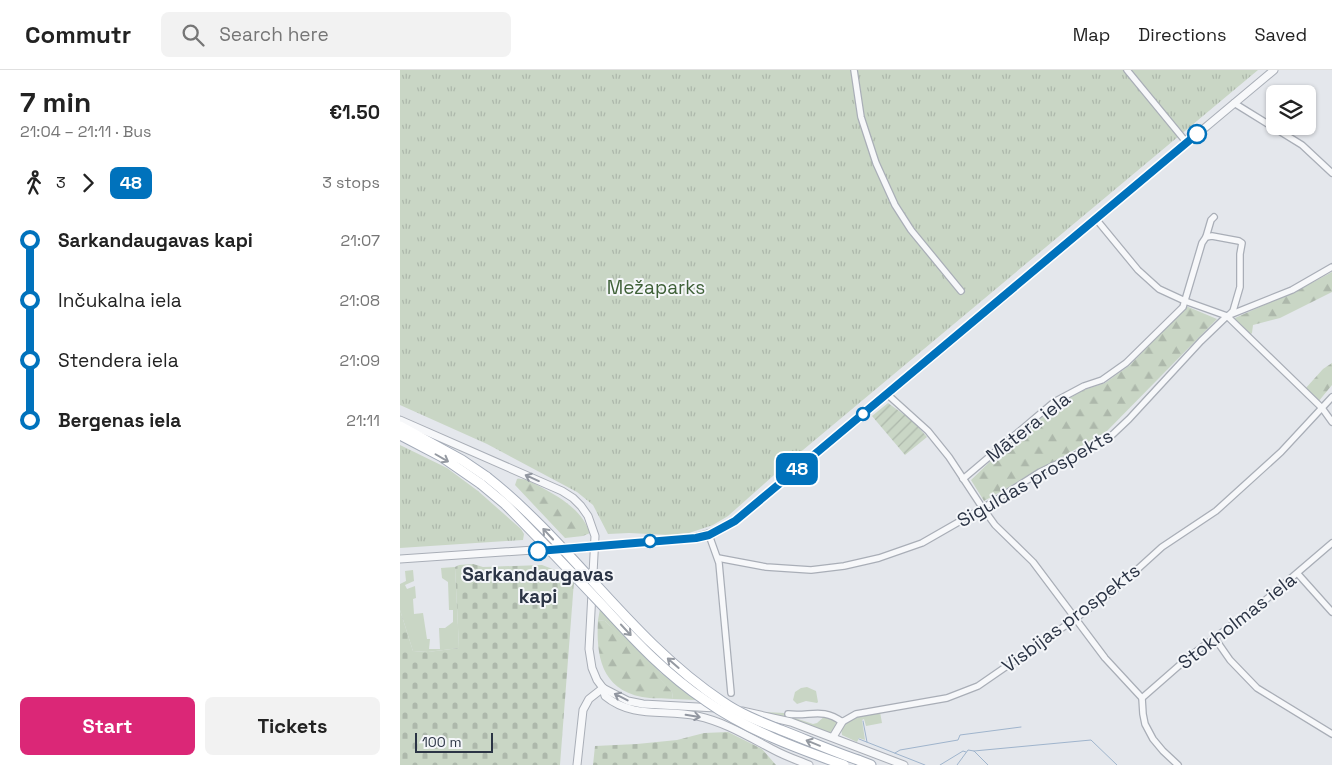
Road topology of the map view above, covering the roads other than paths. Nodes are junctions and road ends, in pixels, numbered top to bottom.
1 (854, 70) edge
2 (1127, 70) edge
3 (1274, 70) edge
4 (1234, 103) junction
5 (1187, 143) junction
6 (1332, 173) edge
7 (1214, 217) dead end
8 (1096, 219) junction
9 (1206, 237) junction
10 (1332, 267) edge
11 (961, 291) dead end
12 (1185, 301) junction
13 (1227, 316) junction
14 (887, 394) junction
15 (1332, 397) edge
16 (1322, 408) junction
17 (400, 420) edge
18 (1332, 422) edge
19 (400, 426) edge
20 (400, 435) edge
21 (963, 479) junction
22 (484, 481) junction
23 (983, 508) junction
24 (709, 535) junction
25 (1332, 543) edge
26 (594, 546) junction
27 (718, 558) junction
28 (400, 559) edge
29 (1298, 574) junction
30 (1332, 612) edge
31 (1075, 619) junction
32 (1214, 637) junction
33 (603, 688) junction
34 (731, 694) dead end
35 (1142, 698) junction
36 (754, 713) junction
37 (788, 714) dead end
38 (842, 722) junction
39 (1332, 734) edge
40 (748, 736) junction
41 (833, 737) junction
42 (577, 765) edge
43 (809, 765) edge
44 (844, 765) edge
45 (871, 765) edge
46 (904, 765) edge
47 (1178, 765) edge

1 - 11 street
2 - 5 street
3 - 4 street
4 - 5 street
4 - 6 street
5 - 8 street
7 - 9 street
8 - 12 street
8 - 14 street
9 - 12 street
9 - 13 street
10 - 13 street, Siguldas prospekts
12 - 13 street
12 - 21 street, Mātera iela
13 - 16 street
13 - 23 street, Siguldas prospekts
14 - 21 street
14 - 24 street
15 - 16 street, Visbijas prospekts
16 - 18 street
16 - 31 street, Visbijas prospekts
26 -> 17 street
19 - 22 main road
20 -> 22 main road
21 - 23 street
22 -> 44 main road, bridge
45 -> 22 main road, bridge
23 - 27 street, Siguldas prospekts
23 - 31 street
24 - 26 street
24 - 27 street
25 - 29 street, Stokholmas iela
26 - 28 street
26 - 33 street
27 - 34 street
29 - 30 street
29 - 32 street, Stokholmas iela
31 - 35 street
31 - 38 street, Visbijas prospekts
32 - 35 street, Stokholmas iela
32 - 39 street
36 -> 33 street
33 -> 40 street
33 - 42 street
35 - 47 street
36 - 40 street
36 - 41 street
37 - 38 street
38 - 41 street
40 - 43 street
41 - 46 street

